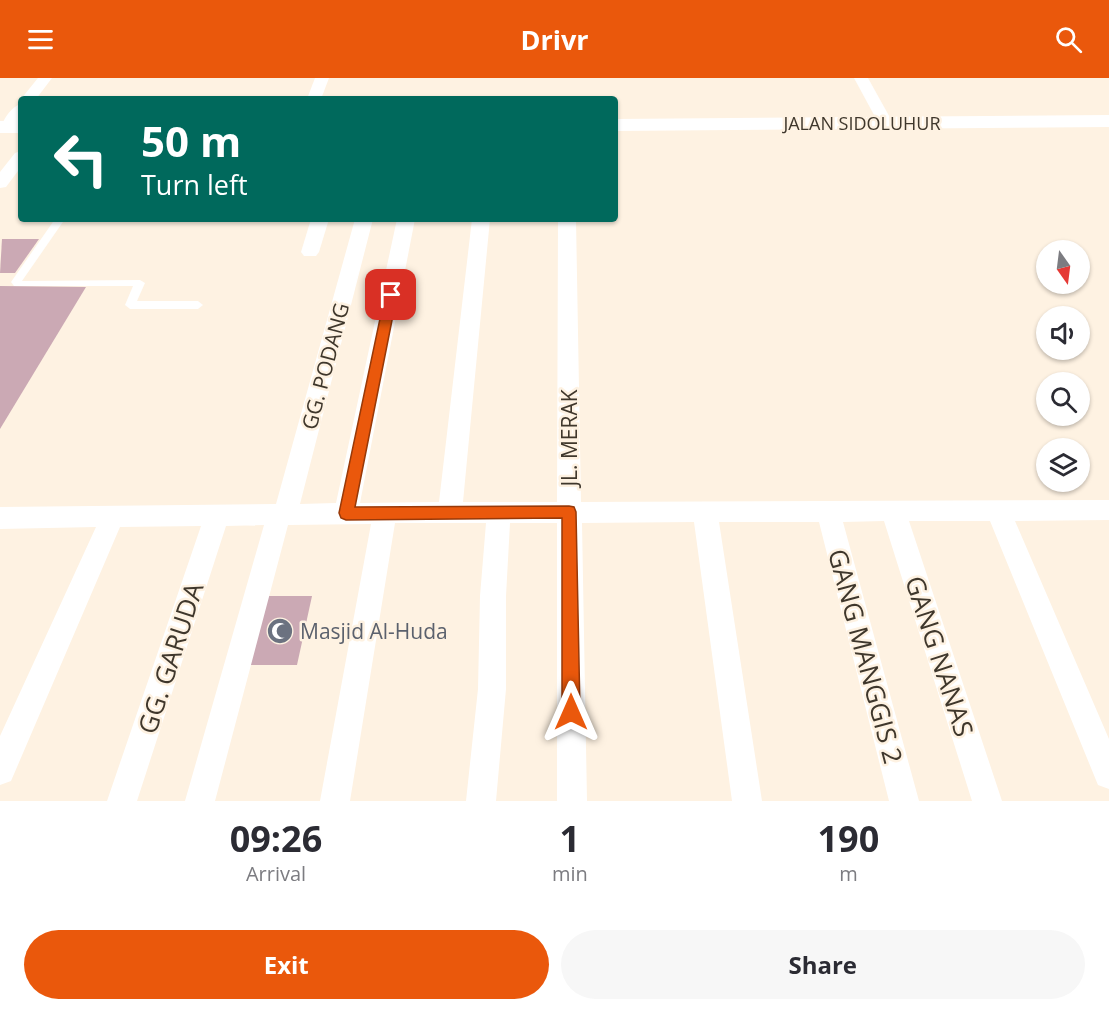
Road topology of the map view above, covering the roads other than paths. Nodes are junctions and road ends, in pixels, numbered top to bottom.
1 (45, 78) edge
2 (322, 78) edge
3 (861, 78) edge
4 (30, 96) edge
5 (315, 96) edge
6 (18, 113) edge
7 (1109, 121) edge
8 (885, 123) junction
9 (618, 125) edge
10 (9, 127) edge
11 (18, 160) edge
12 (0, 183) edge
13 (58, 222) edge
14 (320, 222) edge
15 (363, 222) edge
16 (405, 222) edge
17 (481, 222) edge
18 (567, 222) edge
19 (310, 252) dead end
20 (198, 305) dead end
21 (998, 510) junction
22 (1109, 510) edge
23 (705, 511) junction
24 (828, 511) junction
25 (893, 511) junction
26 (499, 512) junction
27 (569, 512) junction
28 (346, 513) junction
29 (385, 513) junction
30 (450, 513) junction
31 (282, 514) junction
32 (218, 515) junction
33 (113, 516) junction
34 (0, 518) edge
35 (0, 770) edge
36 (1109, 774) edge
37 (122, 801) edge
38 (200, 801) edge
39 (335, 801) edge
40 (481, 801) edge
41 (572, 801) edge
42 (747, 801) edge
43 (904, 801) edge
44 (987, 801) edge

1 - 4 street
2 - 5 street
3 - 8 street
6 - 10 street
7 - 8 main road, JALAN SIDOLUHUR
8 - 9 main road, JALAN SIDOLUHUR
11 - 12 street
13 - 20 lane
14 - 19 street
15 - 31 street, GG. PODANG
16 - 28 street
17 - 30 street
18 - 27 street, JL. MERAK
21 - 22 street
21 - 25 street
21 - 36 street
23 - 24 street
23 - 27 street
23 - 42 street
24 - 25 street
24 - 43 street, GANG MANGGIS 2
25 - 44 street, GANG NANAS
26 - 27 street
26 - 30 street
26 - 40 street
27 - 41 street, JL. MERAK
28 - 29 street
28 - 31 street
29 - 30 street
29 - 39 street
31 - 32 street
31 - 38 street, GG. PODANG
32 - 33 street
32 - 37 street, GG. GARUDA
33 - 34 street
33 - 35 street

